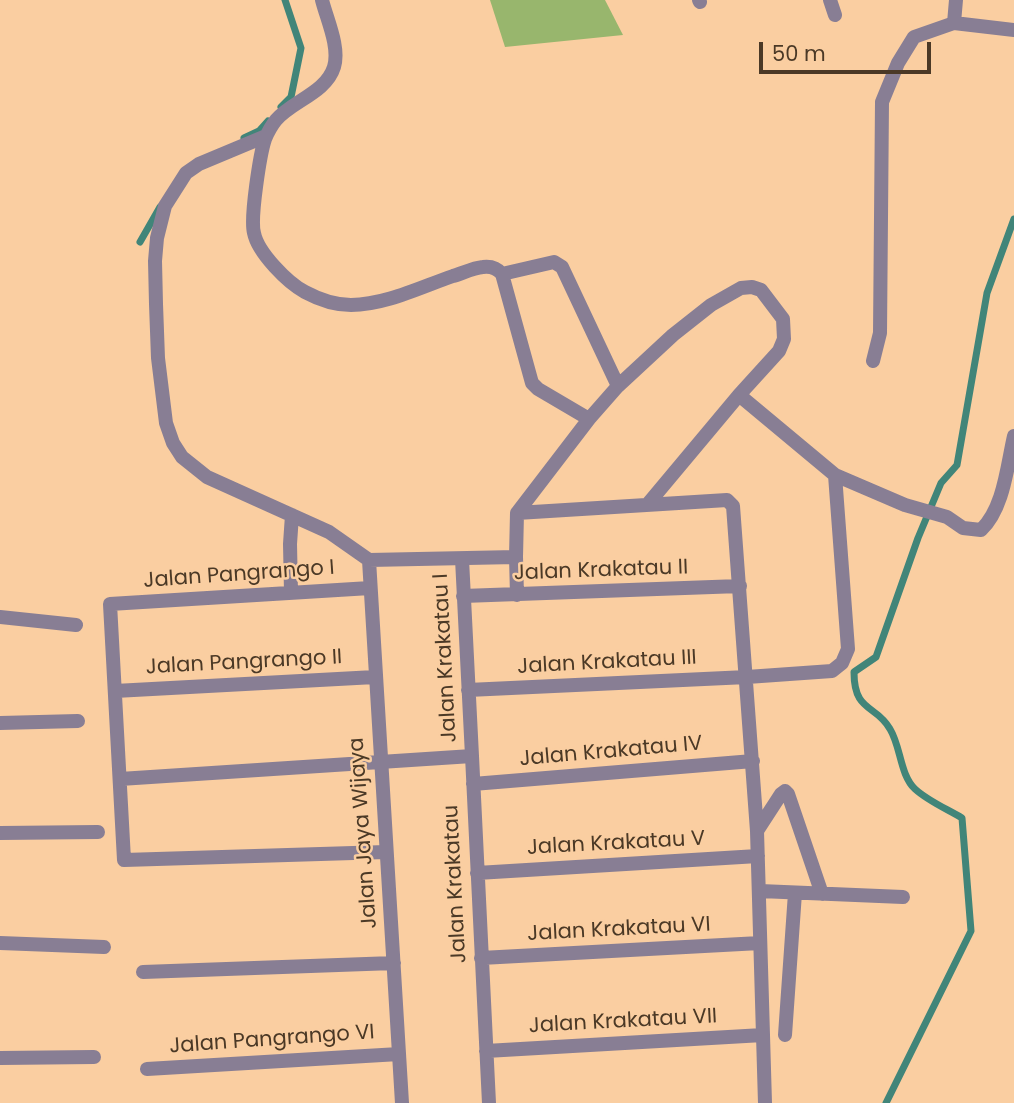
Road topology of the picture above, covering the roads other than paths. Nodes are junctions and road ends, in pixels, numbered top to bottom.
1 (325, 0) edge
2 (830, 0) edge
3 (956, 0) edge
4 (835, 15) dead end
5 (954, 23) junction
6 (1014, 30) edge
7 (266, 136) junction
8 (502, 274) junction
9 (873, 361) dead end
10 (618, 386) junction
11 (739, 395) junction
12 (589, 419) junction
13 (1014, 436) edge
14 (835, 475) junction
15 (647, 505) junction
16 (517, 513) junction
17 (292, 515) junction
18 (516, 557) junction
19 (462, 559) junction
20 (369, 560) junction
21 (740, 586) junction
22 (370, 587) junction
23 (291, 592) junction
24 (463, 596) junction
25 (517, 596) junction
26 (0, 617) edge
27 (76, 625) dead end
28 (375, 677) junction
29 (747, 677) junction
30 (468, 690) junction
31 (115, 691) junction
32 (78, 721) dead end
33 (0, 723) edge
34 (472, 755) junction
35 (380, 760) junction
36 (753, 761) junction
37 (120, 779) junction
38 (473, 784) junction
39 (757, 831) junction
40 (98, 832) dead end
41 (0, 833) edge
42 (386, 852) junction
43 (758, 856) junction
44 (477, 873) junction
45 (760, 891) junction
46 (795, 893) junction
47 (822, 894) junction
48 (903, 897) dead end
49 (0, 943) edge
50 (760, 943) junction
51 (103, 947) dead end
52 (481, 958) junction
53 (394, 962) junction
54 (143, 972) dead end
55 (763, 1035) junction
56 (785, 1035) dead end
57 (486, 1051) junction
58 (399, 1054) junction
59 (94, 1057) dead end
60 (0, 1058) edge
61 (147, 1069) dead end
62 (402, 1103) edge
63 (489, 1103) edge
64 (765, 1103) edge

1 - 7 street
2 - 4 street
3 - 5 street
5 - 6 street
5 - 9 street
7 - 8 street
7 - 17 street
8 - 10 street
8 - 12 street
10 - 11 street
10 - 12 street
11 - 14 street
11 - 15 street
12 - 16 street
13 - 14 street
14 - 29 street, Jalan Krakatau III
15 - 16 street
15 - 21 street
16 - 18 street
17 - 20 street
17 - 23 street
18 - 19 street
18 - 25 street
19 - 20 street
19 - 24 street, Jalan Krakatau I
20 - 22 street, Jalan Jaya Wijaya
21 - 25 street, Jalan Krakatau II
21 - 29 street
22 - 23 street, Jalan Pangrango I
22 - 28 street, Jalan Jaya Wijaya
23 - 31 street, Jalan Pangrango I
24 - 25 street, Jalan Krakatau II
24 - 30 street, Jalan Krakatau I
26 - 27 street
28 - 31 street, Jalan Pangrango II
28 - 35 street, Jalan Jaya Wijaya
29 - 30 street, Jalan Krakatau III
29 - 36 street
30 - 34 street, Jalan Krakatau I
31 - 37 street
32 - 33 street
34 - 35 street
34 - 38 street, Jalan Krakatau
35 - 37 street
35 - 42 street, Jalan Jaya Wijaya
36 - 38 street, Jalan Krakatau IV
36 - 39 street
37 - 42 street
38 - 44 street, Jalan Krakatau
39 - 43 street
39 - 47 street
40 - 41 street
42 - 53 street, Jalan Jaya Wijaya
43 - 44 street, Jalan Krakatau V
43 - 45 street
44 - 52 street, Jalan Krakatau
45 - 46 street
45 - 50 street
46 - 47 street
46 - 56 street
47 - 48 street
49 - 51 street
50 - 52 street, Jalan Krakatau VI
50 - 55 street
52 - 57 street, Jalan Krakatau
53 - 54 street
53 - 58 street, Jalan Jaya Wijaya
55 - 57 street, Jalan Krakatau VII
55 - 64 street
57 - 63 street, Jalan Krakatau
58 - 61 street, Jalan Pangrango VI
58 - 62 street, Jalan Jaya Wijaya
59 - 60 street

